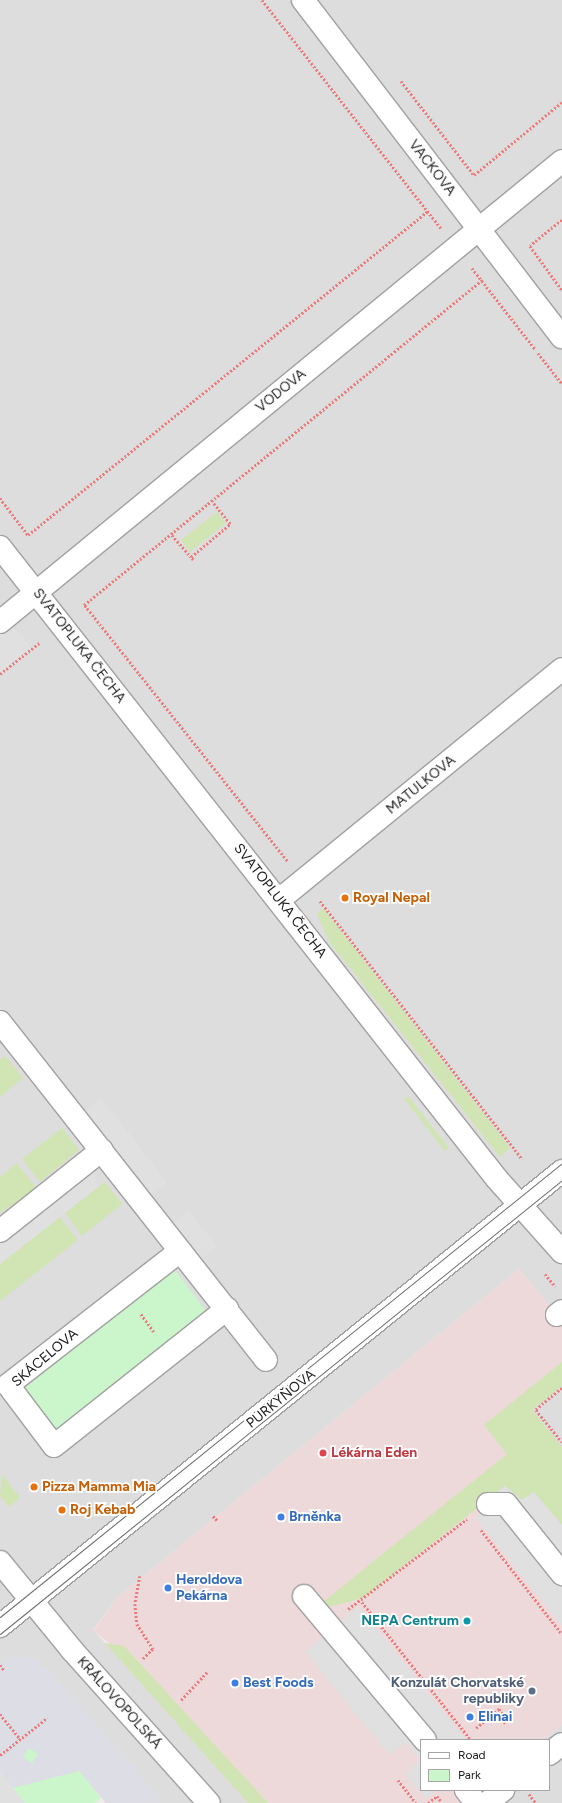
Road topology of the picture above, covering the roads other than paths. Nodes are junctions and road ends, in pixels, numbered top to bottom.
1 (303, 0) edge
2 (562, 161) edge
3 (479, 229) junction
4 (562, 337) edge
5 (0, 547) edge
6 (36, 592) junction
7 (0, 622) edge
8 (562, 669) edge
9 (280, 900) junction
10 (1, 1024) edge
11 (102, 1150) junction
12 (562, 1171) edge
13 (522, 1204) junction
14 (0, 1231) edge
15 (180, 1250) junction
16 (562, 1252) edge
17 (227, 1309) junction
18 (266, 1360) dead end
19 (488, 1504) dead end
20 (0, 1562) edge
21 (562, 1574) edge
22 (304, 1596) dead end
23 (32, 1600) junction
24 (0, 1626) edge
25 (424, 1739) edge
26 (562, 1744) edge
27 (550, 1753) edge
28 (467, 1791) edge
29 (502, 1791) edge
30 (209, 1803) edge
31 (476, 1803) edge
32 (487, 1803) edge

1 - 3 street, VACKOVA
2 - 3 street, VODOVA
3 - 4 street, VACKOVA
3 - 6 street, VODOVA
5 - 6 street, SVATOPLUKA ČECHA
6 - 7 street, VODOVA
6 - 9 street, SVATOPLUKA ČECHA
8 - 9 street, MATULKOVA
9 - 13 street, SVATOPLUKA ČECHA
10 - 11 street
11 - 14 street
11 - 15 street
12 - 13 street, PURKYŇOVA
13 - 16 street, SVATOPLUKA ČECHA
13 - 23 street, PURKYŇOVA
15 - 17 street
15 - 17 street, SKÁCELOVA
17 - 18 street
19 - 21 street
20 - 23 street
22 - 25 street
23 - 24 street, PURKYŇOVA
23 - 30 street, KRÁLOVOPOLSKÁ
26 - 27 street
28 - 31 street
29 - 32 street

